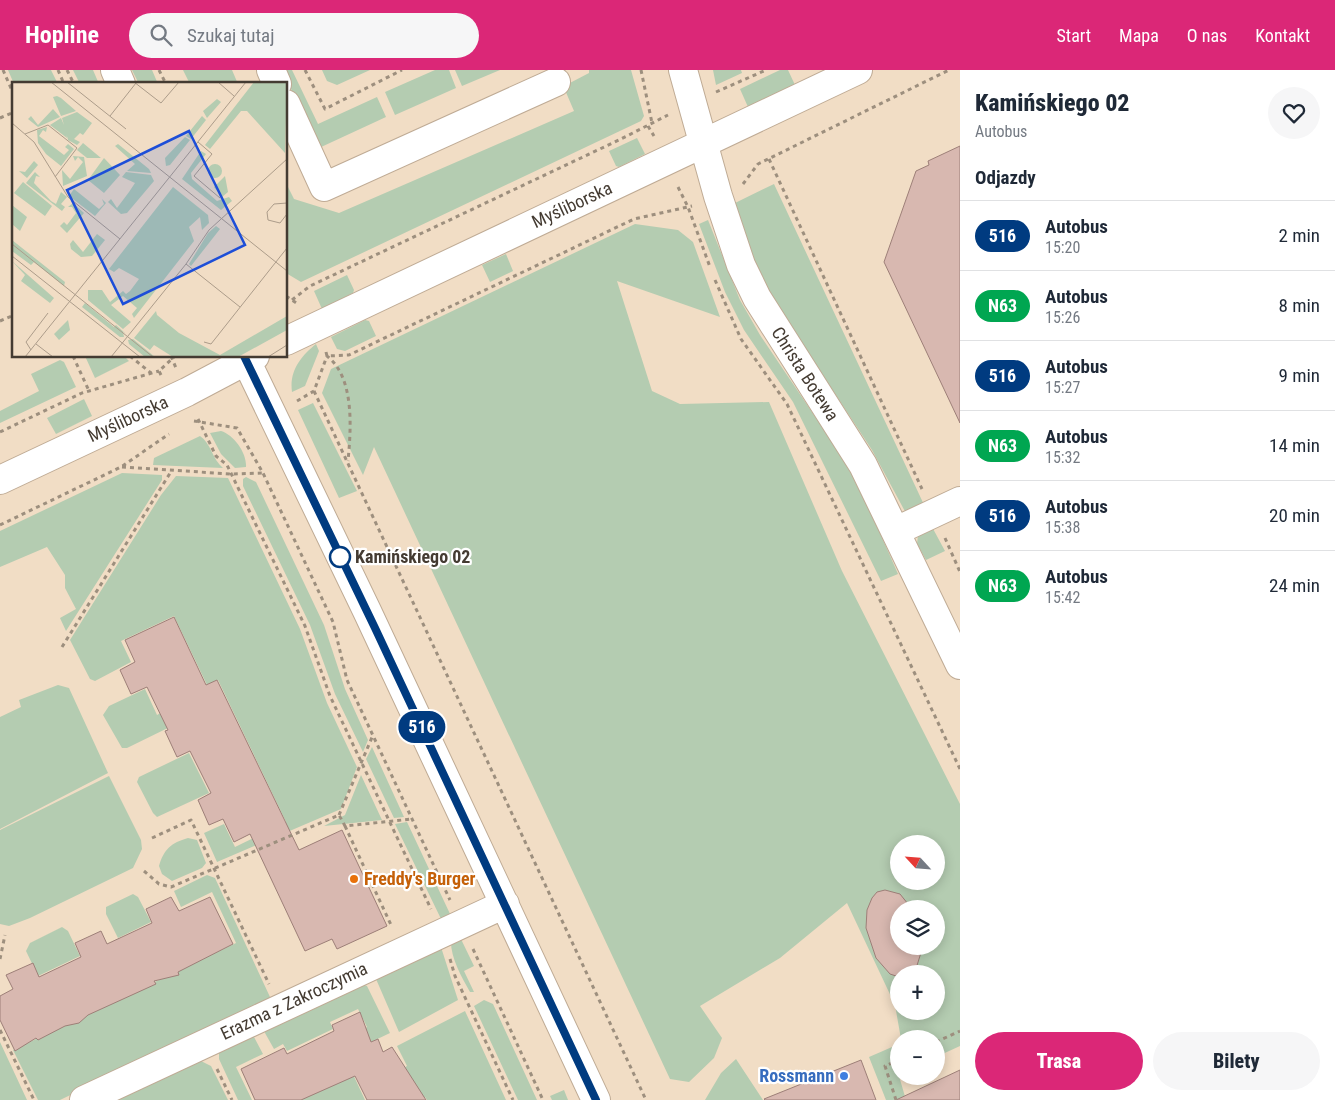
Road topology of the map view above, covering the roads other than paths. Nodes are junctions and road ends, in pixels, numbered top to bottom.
1 (115, 70) edge
2 (271, 70) edge
3 (683, 70) edge
4 (858, 70) edge
5 (120, 82) edge
6 (276, 82) edge
7 (556, 82) dead end
8 (288, 108) edge
9 (704, 143) junction
10 (288, 340) edge
11 (248, 358) edge
12 (0, 480) edge
13 (960, 501) edge
14 (896, 531) junction
15 (960, 665) edge
16 (505, 904) junction
17 (84, 1100) edge
18 (596, 1100) edge

1 - 5 street
2 - 6 street
3 - 9 street, Christa Botewa
4 - 9 street, Myśliborska
7 - 8 street
9 - 10 street, Myśliborska
9 - 14 street, Christa Botewa
11 - 12 street, Myśliborska
11 - 16 street
13 - 14 street
14 - 15 street, Christa Botewa
16 - 17 street, Erazma z Zakroczymia
16 - 18 street

